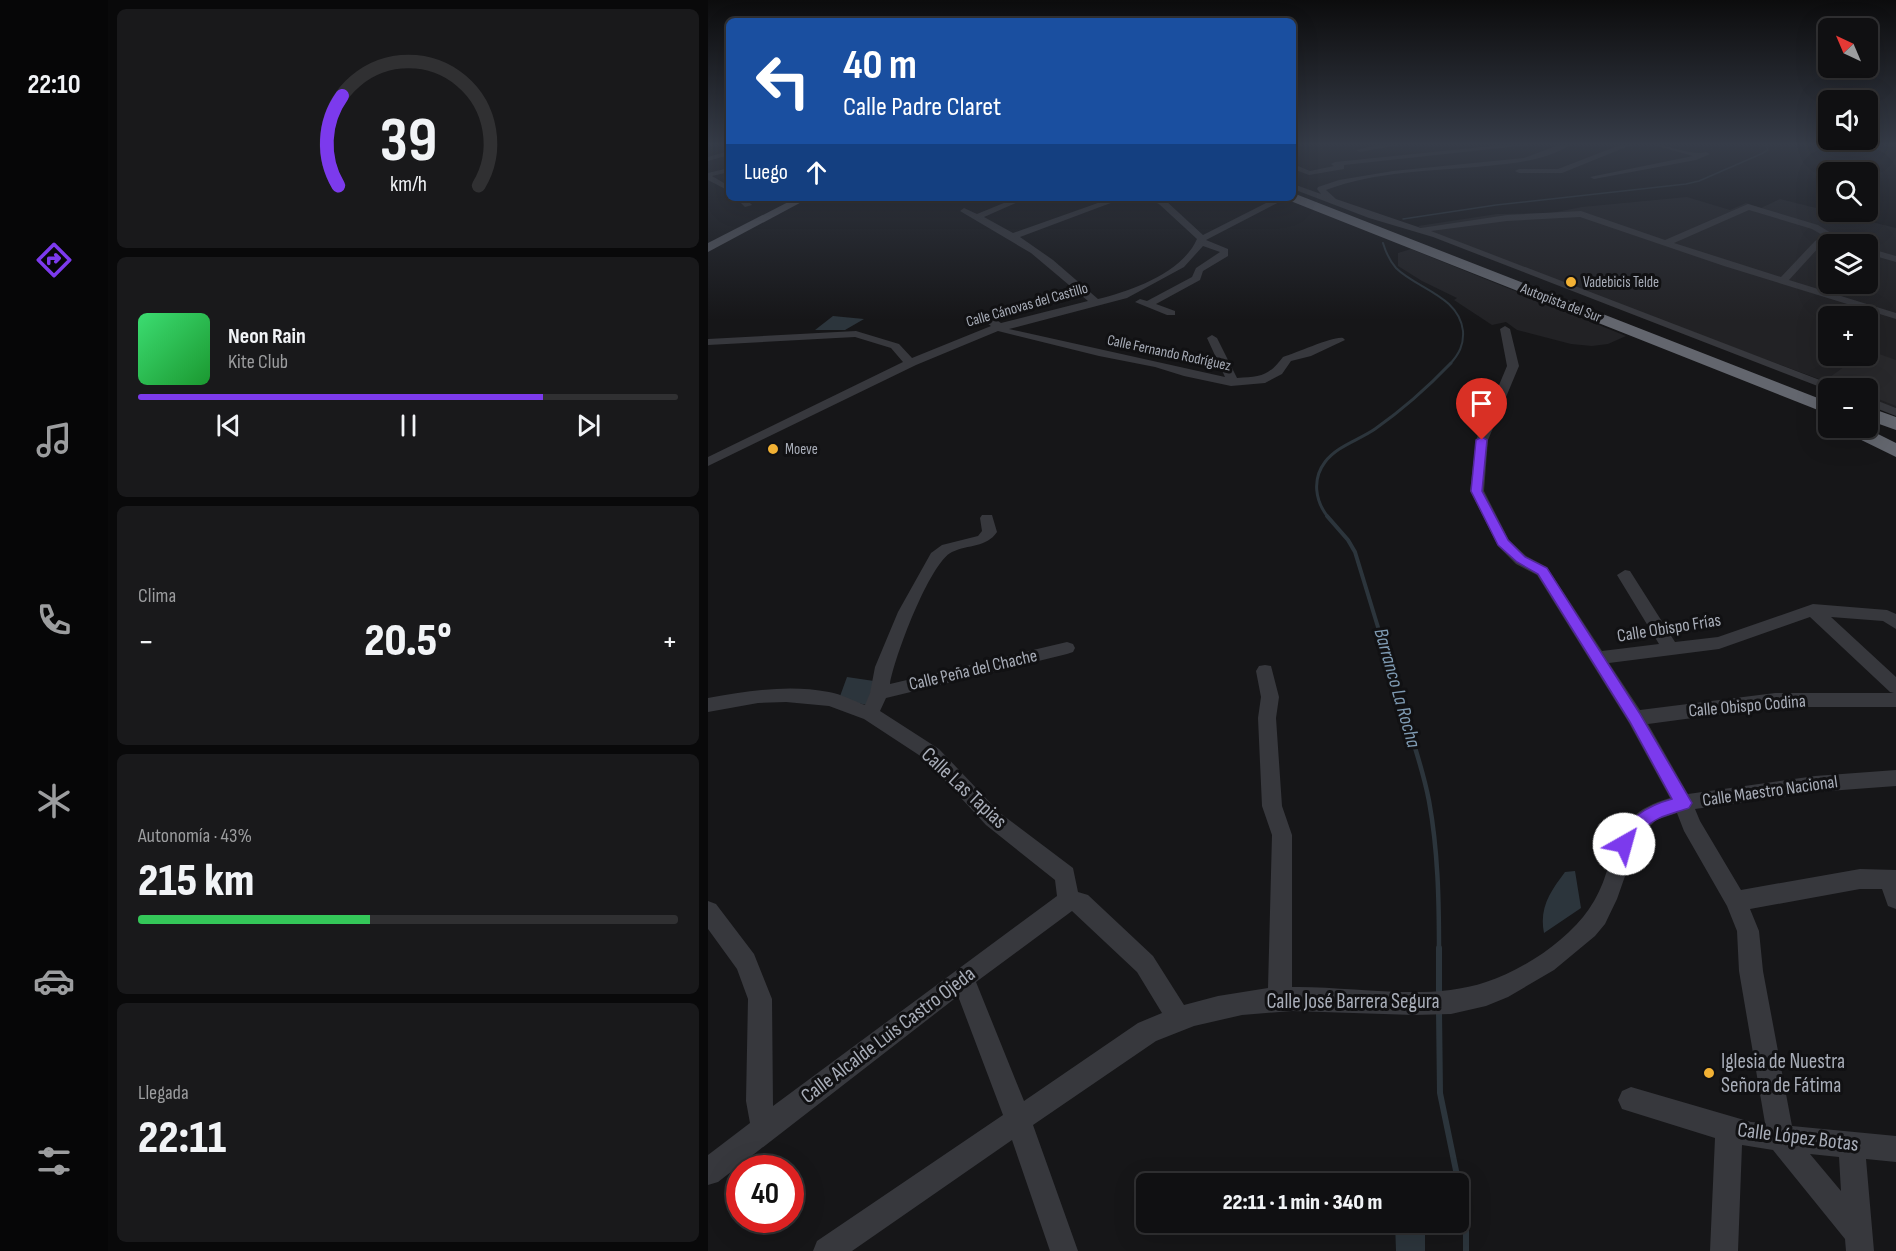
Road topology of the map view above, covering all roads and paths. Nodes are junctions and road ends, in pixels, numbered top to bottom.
1 (784, 203) edge
2 (794, 203) edge
3 (1010, 203) edge
4 (1104, 203) edge
5 (1163, 203) edge
6 (1275, 203) edge
7 (1300, 203) edge
8 (1334, 203) edge
9 (1339, 203) edge
10 (964, 211) dead end
11 (1372, 216) joint
12 (977, 217) junction
13 (1438, 231) junction
14 (1410, 232) junction
15 (1012, 237) junction
16 (1202, 240) junction
17 (708, 243) edge
18 (1666, 243) junction
19 (708, 248) edge
20 (1878, 254) edge
21 (1896, 259) edge
22 (1783, 281) junction
23 (1123, 296) junction
24 (1095, 302) junction
25 (1147, 305) junction
26 (1171, 313) dead end
27 (1896, 316) edge
28 (988, 319) dead end
29 (998, 328) junction
30 (1505, 329) dead end
31 (1212, 339) dead end
32 (1339, 340) dead end
33 (708, 342) edge
34 (1678, 349) junction
35 (910, 363) junction
36 (1231, 382) junction
37 (1818, 382) edge
38 (1803, 396) junction
39 (1818, 397) edge
40 (1818, 404) edge
41 (1878, 405) edge
42 (1818, 407) edge
43 (1896, 412) edge
44 (1878, 415) edge
45 (1896, 422) edge
46 (1878, 428) edge
47 (1878, 434) edge
48 (1896, 435) edge
49 (1871, 438) edge
50 (1896, 441) edge
51 (1896, 451) edge
52 (708, 462) edge
53 (987, 518) dead end
54 (1625, 575) dead end
55 (1813, 610) junction
56 (1892, 619) edge
57 (1067, 648) dead end
58 (1671, 649) junction
59 (1599, 658) junction
60 (1265, 671) dead end
61 (1896, 687) edge
62 (879, 693) junction
63 (1896, 700) edge
64 (708, 705) edge
65 (870, 714) junction
66 (1635, 718) junction
67 (1896, 778) edge
68 (1683, 803) junction
69 (1624, 844) joint
70 (1893, 879) edge
71 (1896, 899) edge
72 (1070, 900) junction
73 (1736, 901) junction
74 (708, 911) edge
75 (963, 978) junction
76 (1280, 997) junction
77 (1178, 1017) junction
78 (1631, 1100) dead end
79 (1018, 1120) junction
80 (764, 1127) junction
81 (1729, 1129) junction
82 (1781, 1139) junction
83 (1851, 1144) junction
84 (1896, 1149) edge
85 (708, 1172) edge
86 (1859, 1242) edge
87 (827, 1251) edge
88 (1064, 1251) edge
89 (1724, 1251) edge

1 - 17 main road
2 - 19 main road
3 - 12 street
4 - 15 street
5 - 16 street
6 - 16 street, Calle Cánovas del Castillo
7 - 34 highway, Autopista del Sur
8 - 14 highway, Autopista del Sur
9 - 11 street
10 - 12 street
11 - 14 highway
12 - 15 street
13 - 14 street
13 - 18 street
13 - 37 street
14 - 38 highway, Autopista del Sur
15 - 24 street
16 - 23 street, Calle Cánovas del Castillo
16 - 25 street
18 - 22 street
18 - 22 street
20 - 21 street
22 - 27 street
23 - 24 street, Calle Cánovas del Castillo
23 - 25 street
24 - 29 street, Calle Cánovas del Castillo
25 - 26 street
28 - 29 street, Calle Fernando Rodríguez
29 - 35 street, Calle Cánovas del Castillo
29 - 36 street, Calle Fernando Rodríguez
30 - 59 street
31 - 36 street
32 - 36 street, Calle Fernando Rodríguez
33 - 35 street
34 - 38 highway
34 - 40 highway, Autopista del Sur
35 - 52 street, Calle Cánovas del Castillo
38 - 39 highway, Autopista del Sur
38 - 42 highway
41 - 43 street
44 - 45 highway
46 - 48 highway
47 - 50 highway
49 - 51 highway
53 - 62 street
54 - 58 street
55 - 56 street
55 - 58 street, Calle Obispo Frías
55 - 61 street
57 - 62 street, Calle Peña del Chache
58 - 59 street, Calle Obispo Frías
59 - 66 street
60 - 76 street
62 - 65 street
63 - 66 street, Calle Obispo Codina
64 - 65 street, Calle Las Tapias
65 - 72 street, Calle Las Tapias
66 - 68 street
67 - 68 street, Calle Maestro Nacional
68 - 69 street, Calle Maestro Nacional
68 - 73 street
69 - 76 street, Calle José Barrera Segura
70 - 71 street
70 - 73 street
72 - 75 street, Calle Alcalde Luis Castro Ojeda
72 - 77 street
73 - 82 street
74 - 80 street
75 - 79 street
75 - 80 street, Calle Alcalde Luis Castro Ojeda
76 - 77 street, Calle José Barrera Segura
77 - 79 street, Calle José Barrera Segura
78 - 81 street, Calle López Botas
79 - 87 street, Calle José Barrera Segura
79 - 88 street
80 - 85 street, Calle Alcalde Luis Castro Ojeda
81 - 82 street, Calle López Botas
81 - 89 street
82 - 83 street, Calle López Botas
82 - 86 street
83 - 84 street, Calle López Botas
83 - 86 street

